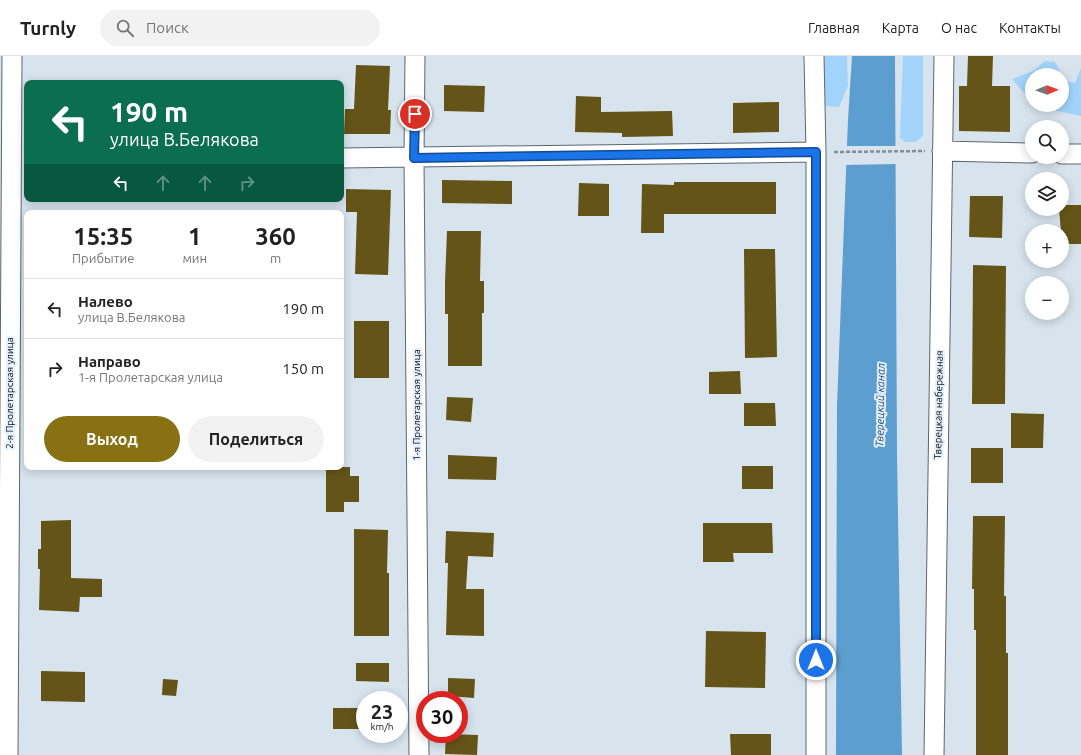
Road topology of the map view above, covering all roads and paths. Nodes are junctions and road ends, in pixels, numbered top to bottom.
1 (12, 56) edge
2 (415, 56) edge
3 (814, 56) edge
4 (944, 56) edge
5 (942, 151) junction
6 (816, 152) junction
7 (1025, 153) edge
8 (1069, 154) edge
9 (1081, 154) edge
10 (12, 157) edge
11 (344, 158) edge
12 (414, 158) junction
13 (8, 755) edge
14 (419, 755) edge
15 (816, 755) edge
16 (934, 755) edge

1 - 10 street, 2-я Пролетарская улица
2 - 12 street, 1-я Пролетарская улица
3 - 6 street
4 - 5 street, Тверецкая набережная
5 - 6 path
5 - 7 street
5 - 16 street, Тверецкая набережная
6 - 12 street
6 - 15 street
8 - 9 street
10 - 13 street, 2-я Пролетарская улица
11 - 12 street
12 - 14 street, 1-я Пролетарская улица

